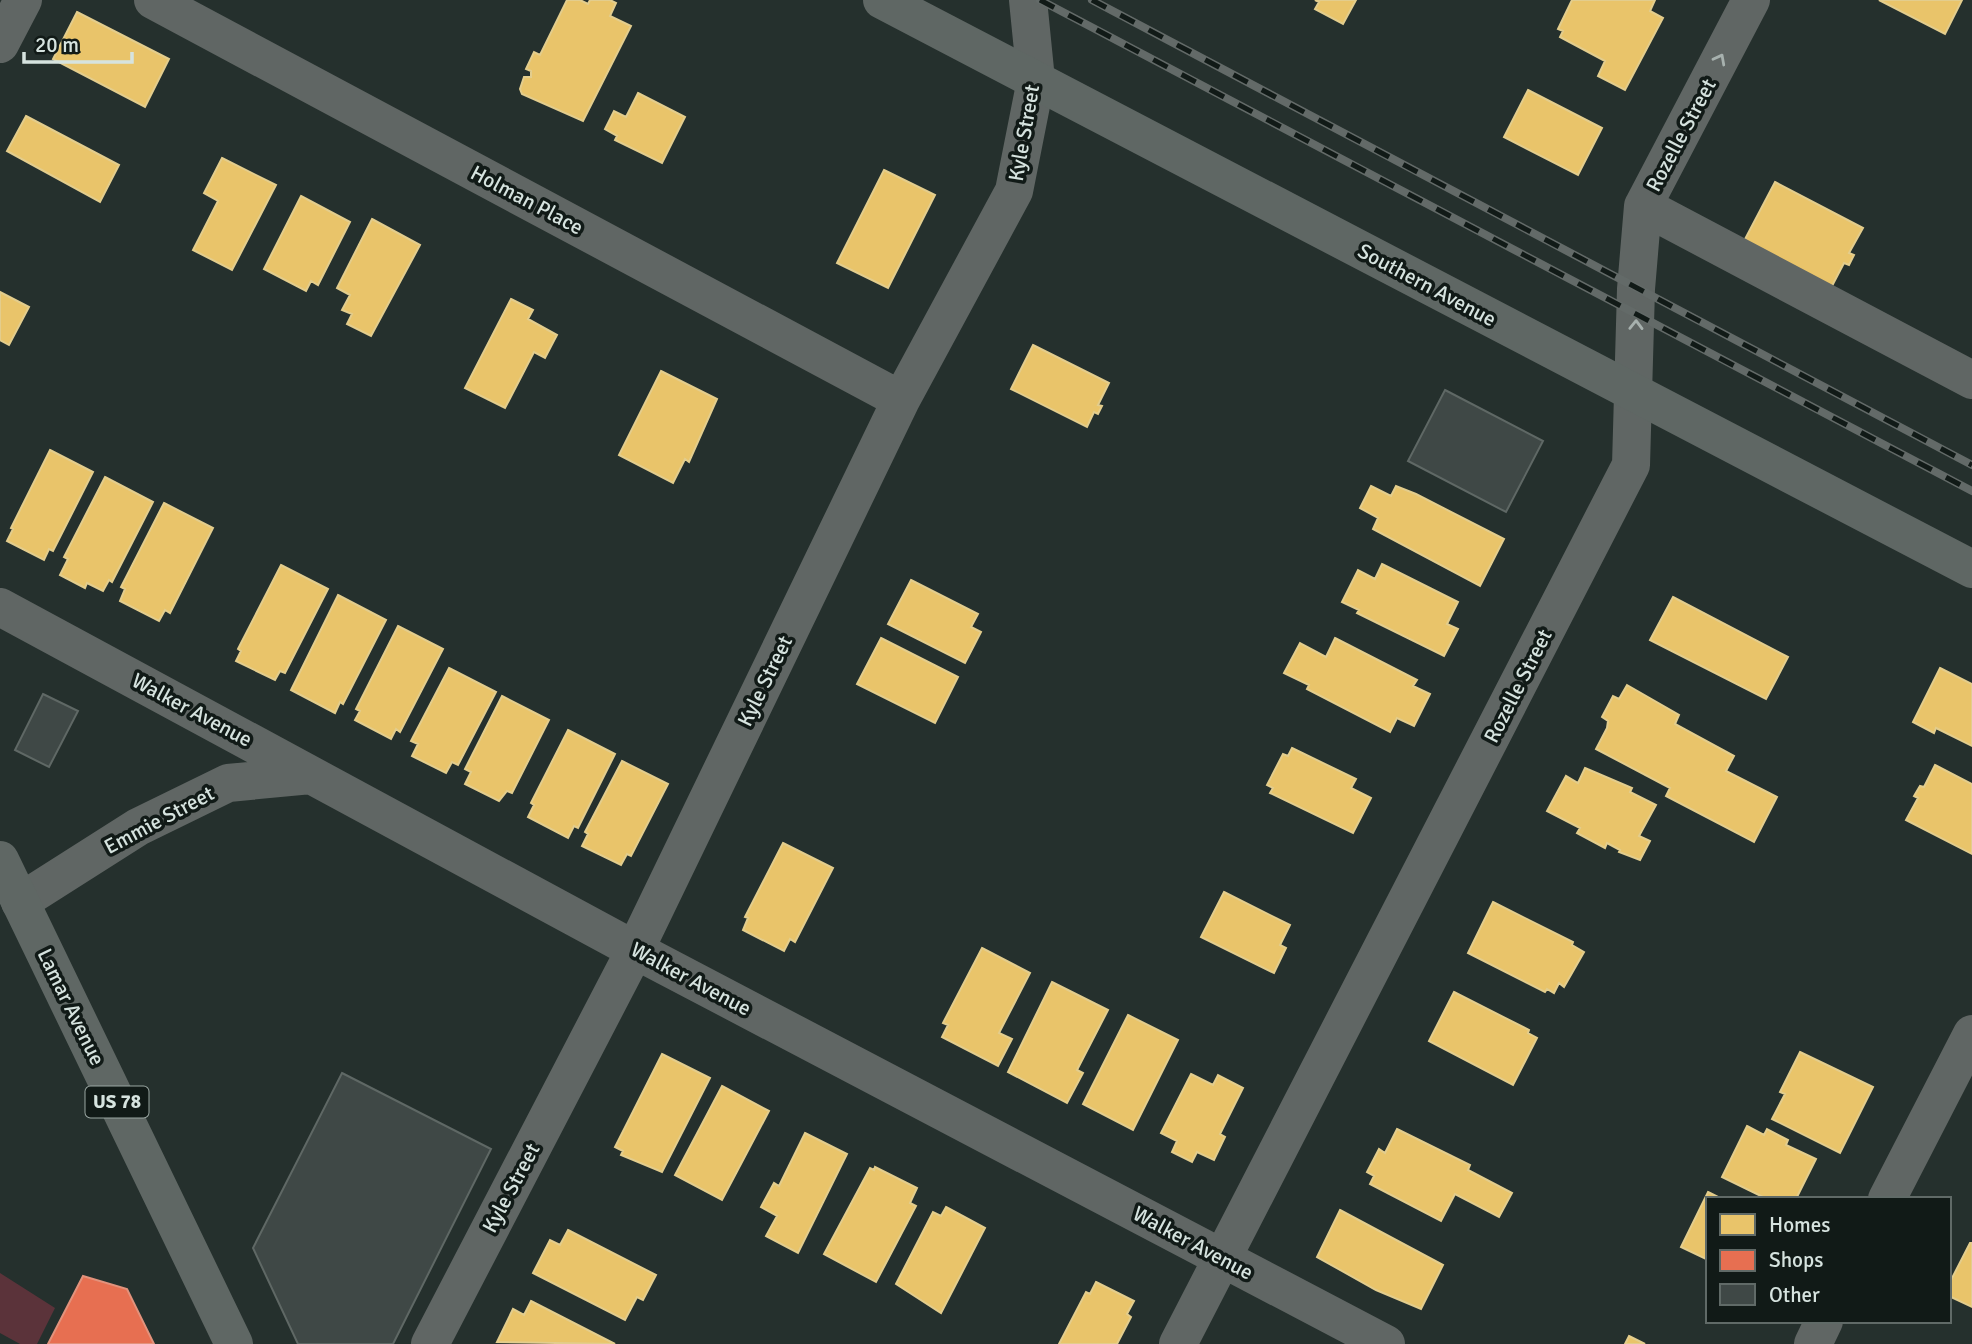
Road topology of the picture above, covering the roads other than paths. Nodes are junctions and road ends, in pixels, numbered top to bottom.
1 (23, 0) edge
2 (153, 0) edge
3 (882, 0) edge
4 (1028, 0) edge
5 (1751, 0) edge
6 (0, 44) edge
7 (1036, 80) junction
8 (1643, 206) junction
9 (1972, 380) edge
10 (1635, 393) junction
11 (901, 400) junction
12 (1972, 569) edge
13 (0, 607) edge
14 (311, 775) junction
15 (0, 860) edge
16 (20, 902) junction
17 (635, 950) junction
18 (1972, 1034) edge
19 (1888, 1197) edge
20 (1222, 1259) junction
21 (1823, 1323) edge
22 (234, 1344) edge
23 (430, 1344) edge
24 (1178, 1344) edge
25 (1385, 1344) edge
26 (1813, 1344) edge

1 - 6 street
2 - 11 street, Holman Place
3 - 7 main road, Southern Avenue
4 - 7 street, Kyle Street
8 -> 5 street, Rozelle Street
7 - 10 main road, Southern Avenue
7 - 11 street, Kyle Street
8 - 9 street
10 -> 8 street, Rozelle Street
10 - 12 main road, Southern Avenue
10 - 20 street, Rozelle Street
11 - 17 street, Kyle Street
13 - 14 street, Walker Avenue
14 - 16 street, Emmie Street
14 - 17 street, Walker Avenue
15 - 16 main road, Lamar Avenue / US 78
16 - 22 main road, Lamar Avenue / US 78
17 - 20 street, Walker Avenue
17 - 23 street, Kyle Street
18 - 19 street
20 - 24 street, Rozelle Street
20 - 25 street, Walker Avenue
21 - 26 street

